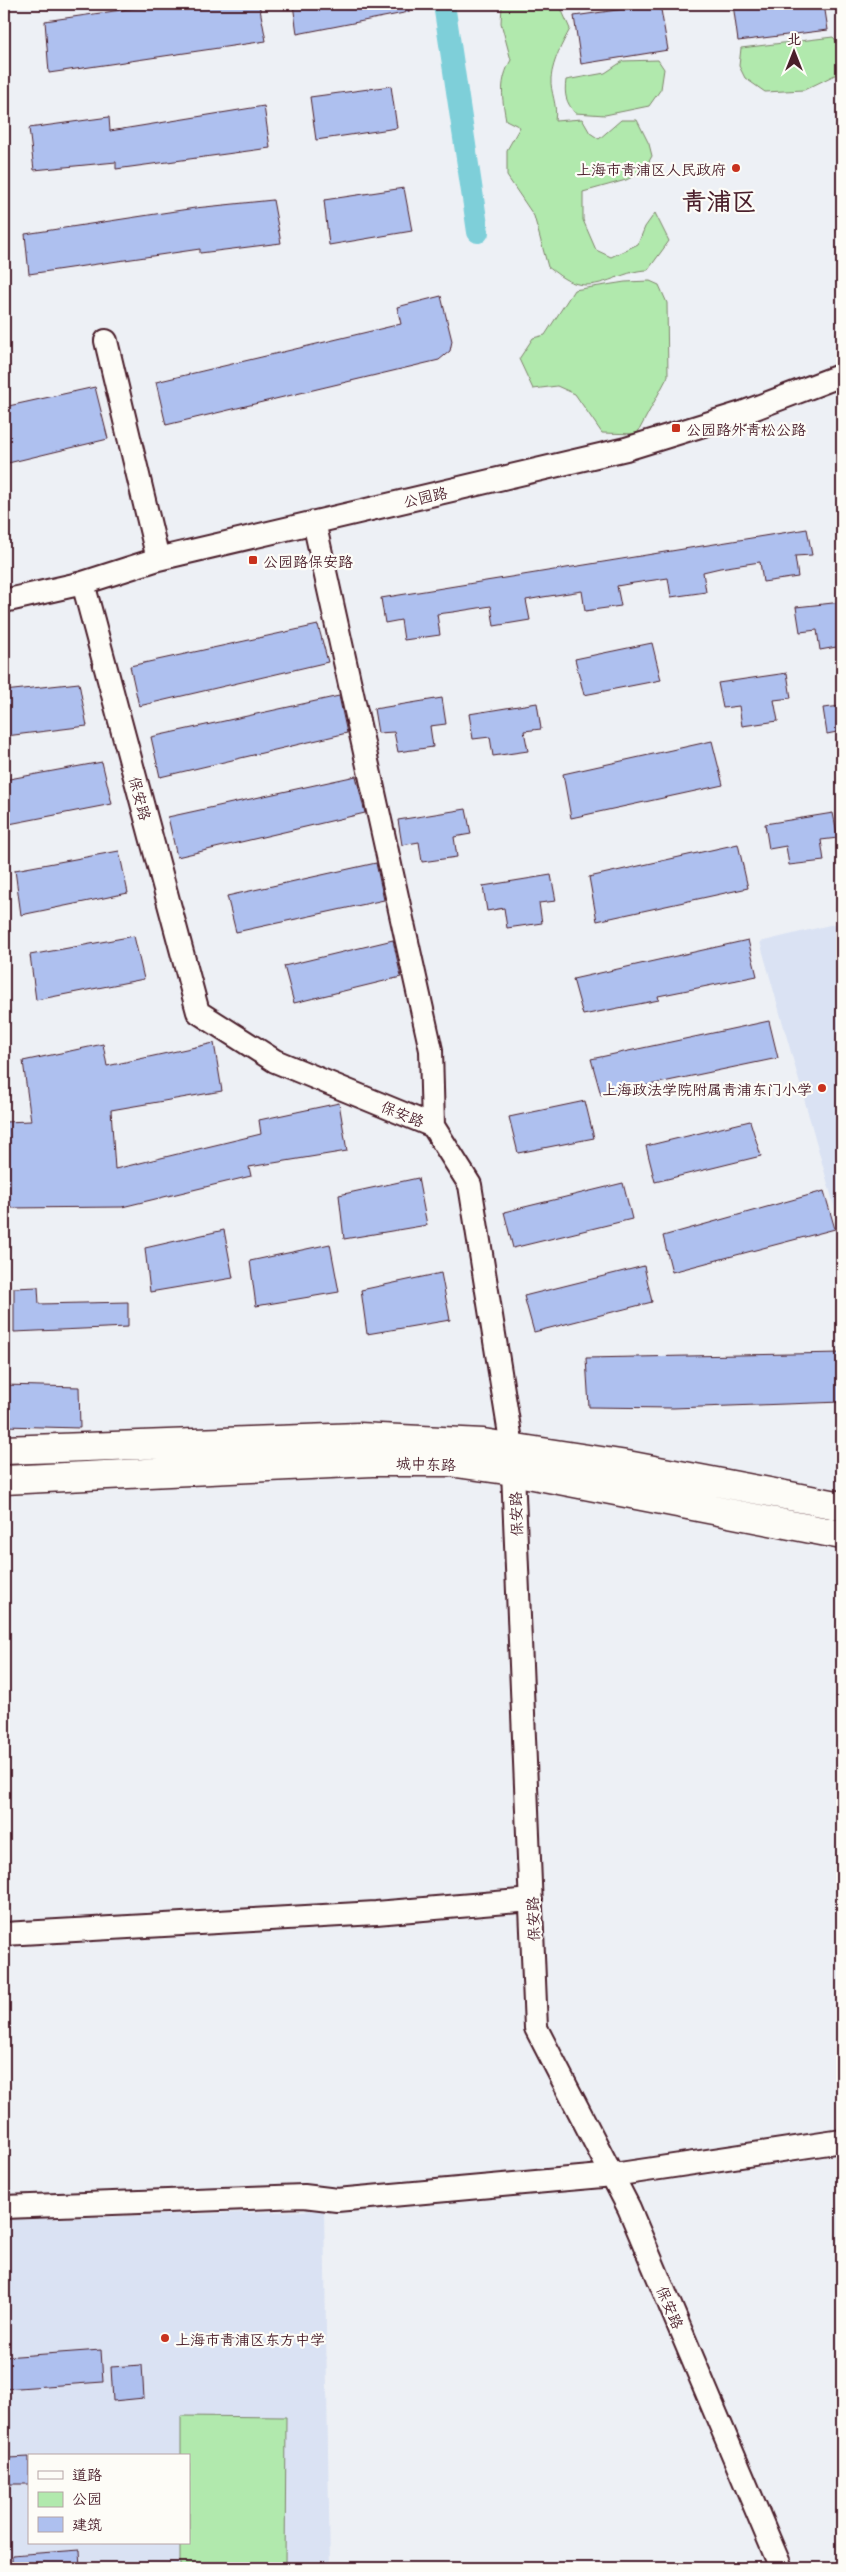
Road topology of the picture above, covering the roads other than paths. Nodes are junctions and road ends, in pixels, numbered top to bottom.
1 (106, 341) dead end
2 (842, 375) edge
3 (314, 522) junction
4 (158, 559) junction
5 (83, 583) junction
6 (4, 600) edge
7 (433, 1126) junction
8 (4, 1450) edge
9 (513, 1459) junction
10 (4, 1480) edge
11 (842, 1506) edge
12 (842, 1535) edge
13 (531, 1900) junction
14 (4, 1934) edge
15 (842, 2141) edge
16 (613, 2175) junction
17 (4, 2207) edge
18 (781, 2568) edge

1 - 4 street
2 - 3 street, 公园路
3 - 4 street, 公园路
3 - 7 street
4 - 5 street, 公园路
5 - 6 street, 公园路
5 - 7 street, 保安路
7 - 9 street, 保安路
8 - 9 main road, 城中东路
9 - 10 main road, 城中东路
9 - 11 main road, 城中东路
9 - 12 main road, 城中东路
9 - 13 street, 保安路
13 - 14 street
13 - 16 street, 保安路
15 - 16 street
16 - 17 street
16 - 18 street, 保安路

